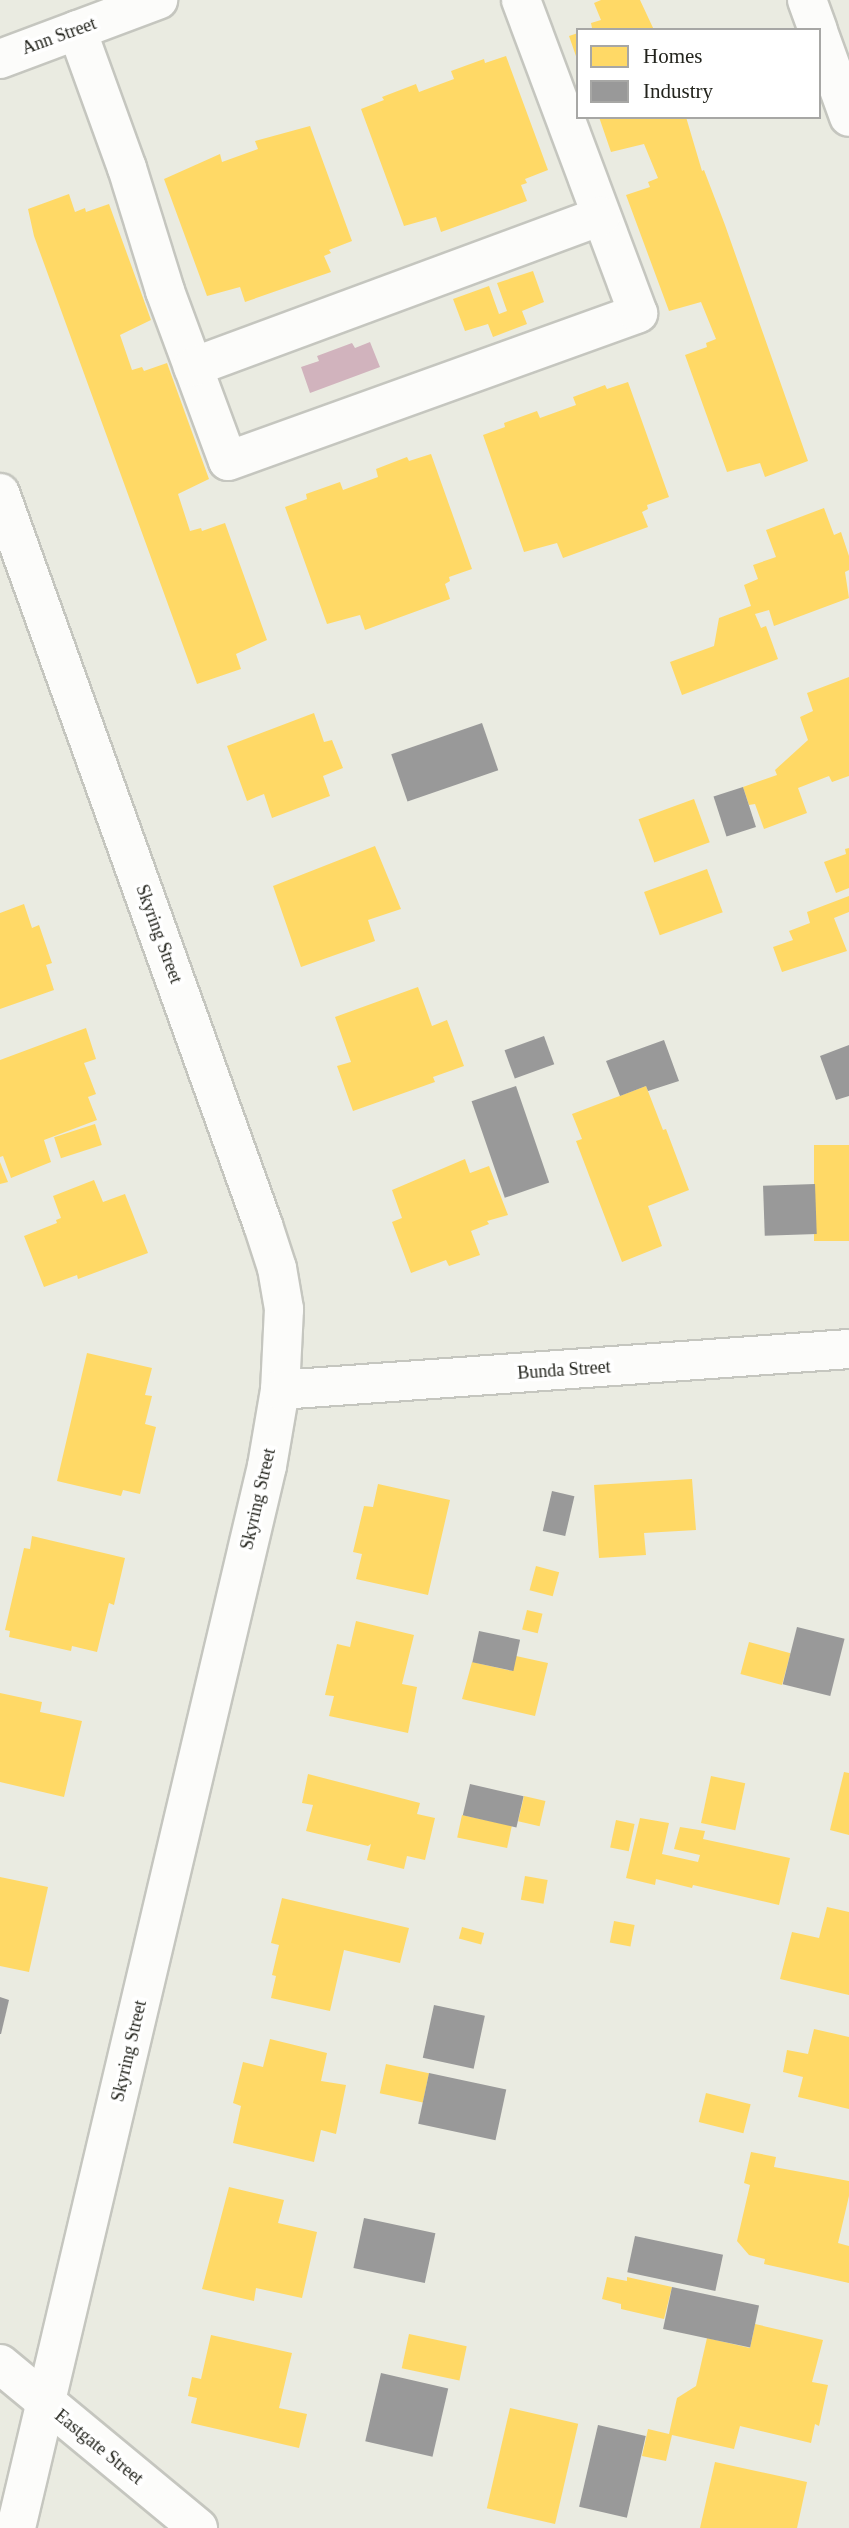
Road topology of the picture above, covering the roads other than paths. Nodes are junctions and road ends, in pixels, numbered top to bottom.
1 (158, 0) edge
2 (521, 0) edge
3 (807, 0) edge
4 (817, 28) edge
5 (77, 30) junction
6 (821, 40) edge
7 (0, 58) edge
8 (849, 117) edge
9 (601, 216) junction
10 (193, 368) junction
11 (0, 493) edge
12 (849, 1349) edge
13 (280, 1390) junction
14 (0, 2364) edge
15 (47, 2404) junction
16 (16, 2528) edge
17 (198, 2528) edge

1 - 5 street, Ann Street
2 - 9 street
3 - 4 street
5 - 7 street, Ann Street
5 - 10 street
6 - 8 street
9 - 10 street
9 - 10 street
11 - 13 street, Skyring Street
12 - 13 street, Bunda Street
13 - 15 street, Skyring Street
14 - 15 street, Eastgate Street
15 - 16 street, Skyring Street
15 - 17 street, Eastgate Street

